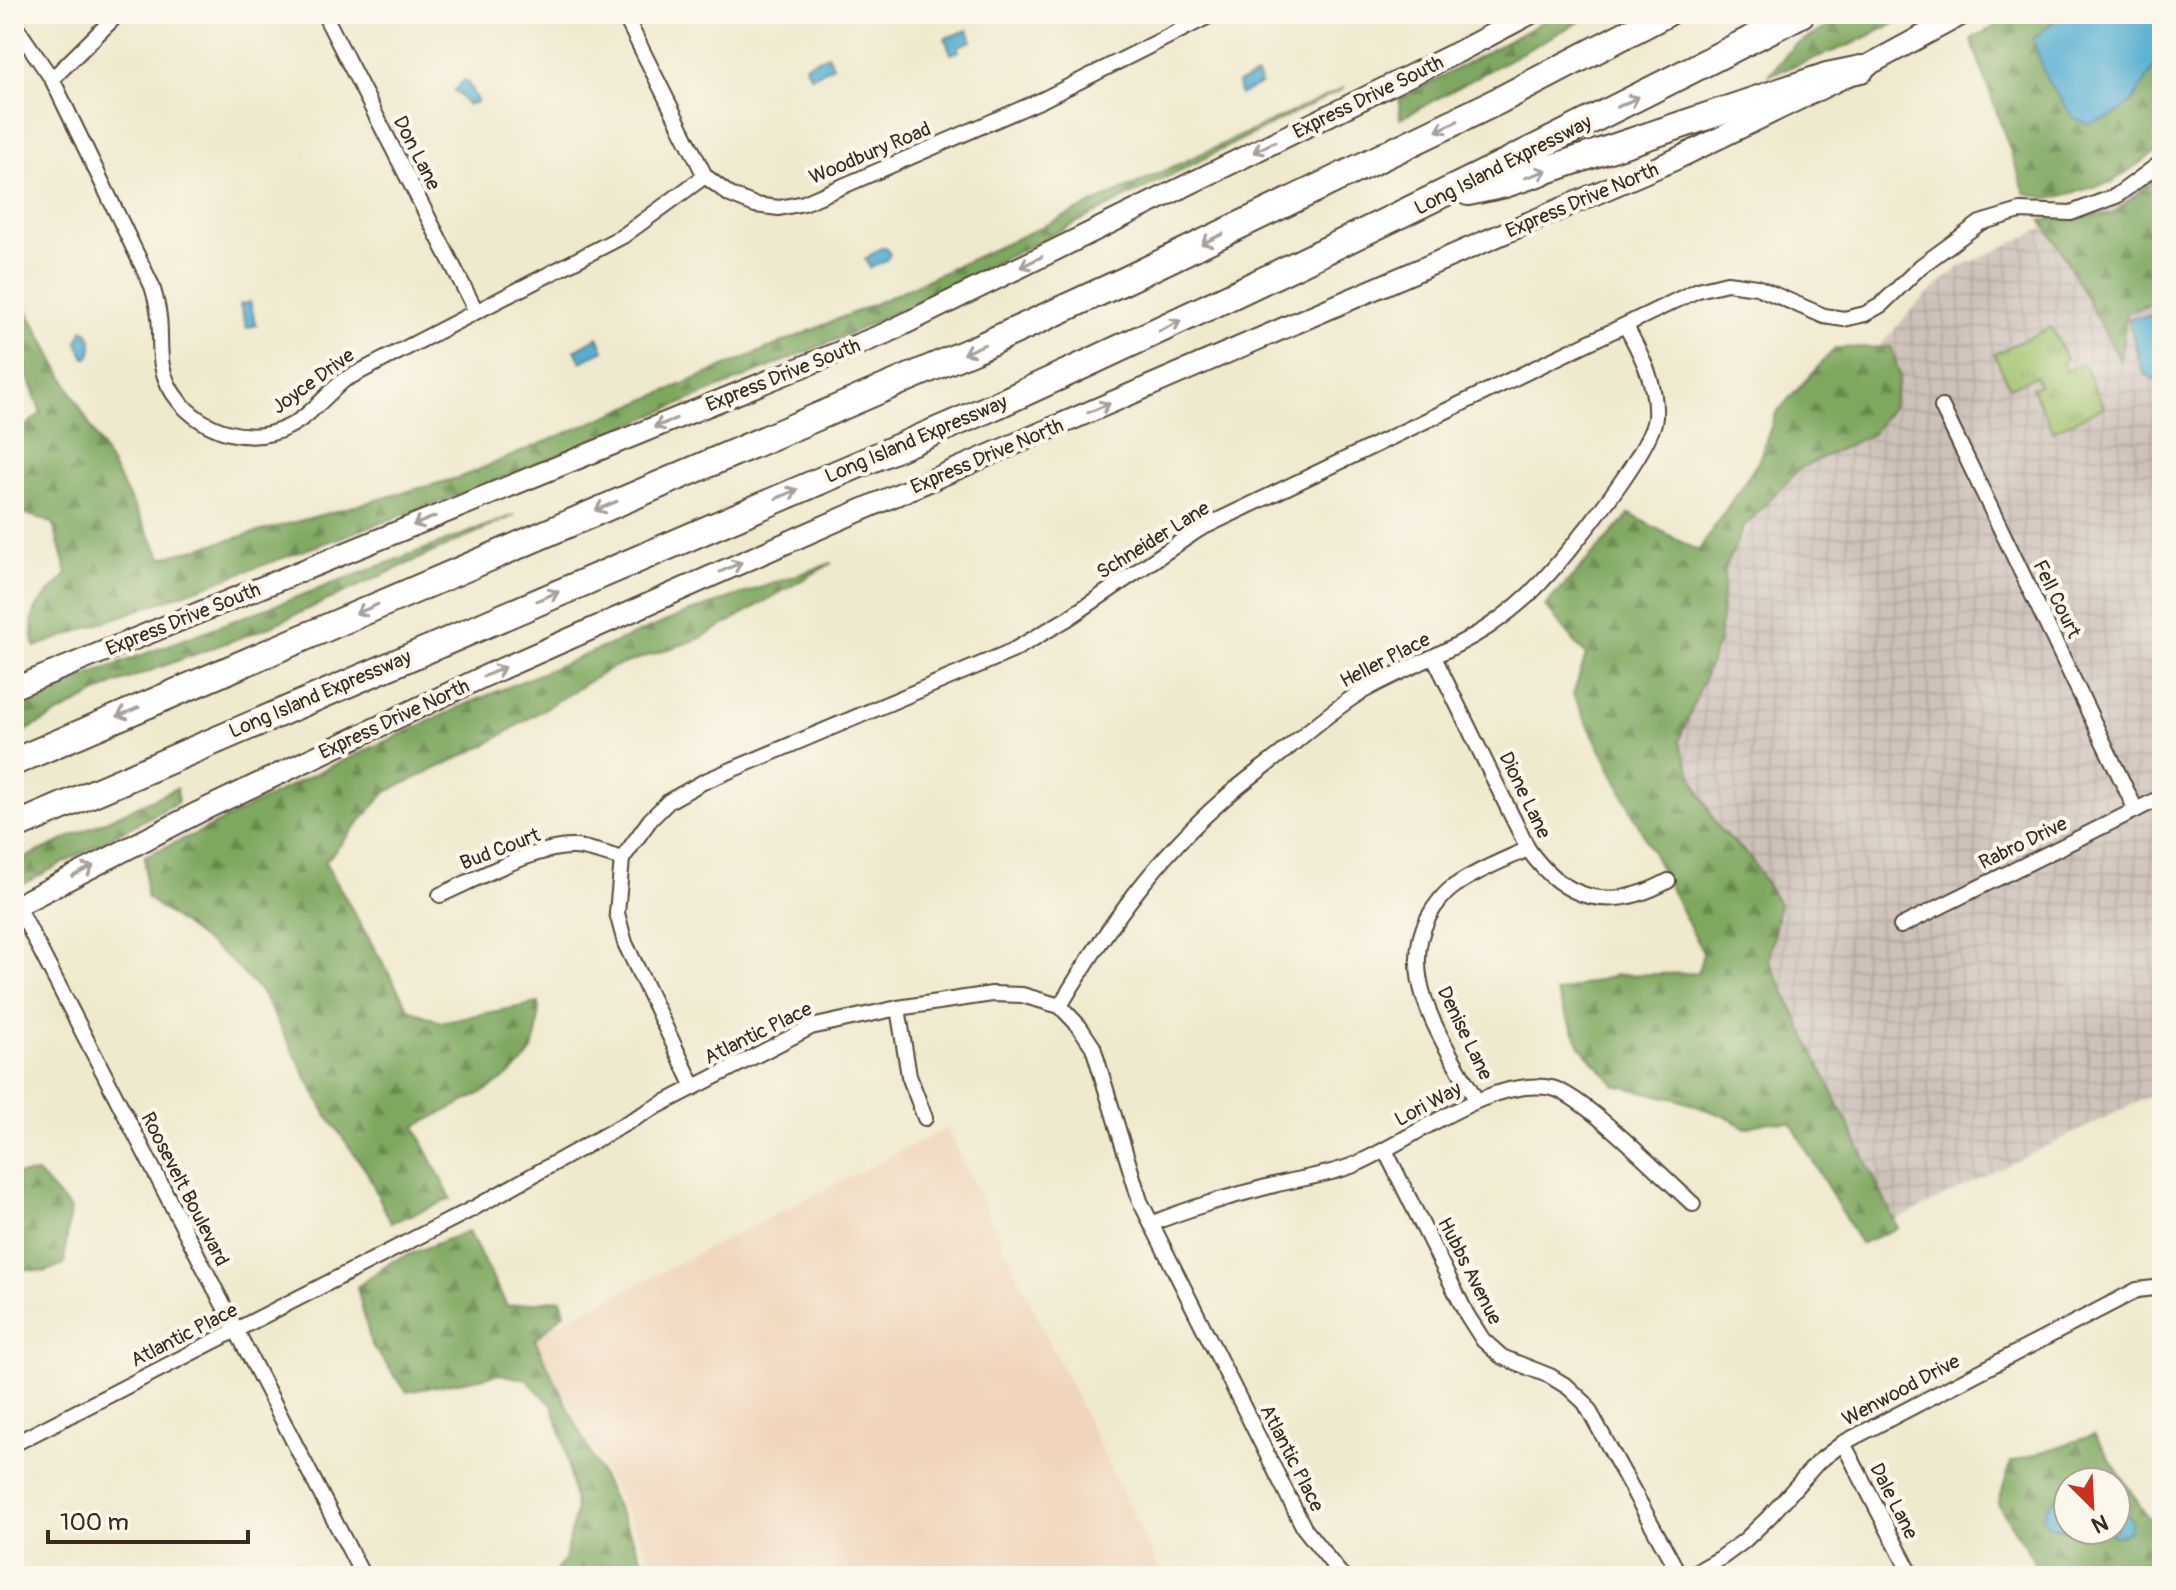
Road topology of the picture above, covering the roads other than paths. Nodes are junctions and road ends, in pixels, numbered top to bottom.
1 (118, 14) edge
2 (324, 14) edge
3 (624, 14) edge
4 (1213, 14) edge
5 (1530, 14) edge
6 (1625, 14) edge
7 (1665, 14) edge
8 (1801, 14) edge
9 (1963, 14) edge
10 (14, 24) edge
11 (1861, 69) junction
12 (52, 79) junction
13 (1500, 100) junction
14 (2162, 162) edge
15 (705, 176) junction
16 (1433, 200) junction
17 (476, 311) junction
18 (1626, 326) junction
19 (1942, 407) dead end
20 (1434, 657) junction
21 (14, 688) edge
22 (14, 762) edge
23 (2162, 797) edge
24 (2136, 810) junction
25 (14, 827) edge
26 (1528, 849) junction
27 (622, 859) junction
28 (1668, 881) dead end
29 (440, 895) dead end
30 (15, 906) edge
31 (1901, 926) dead end
32 (1060, 1006) junction
33 (898, 1008) junction
34 (694, 1087) junction
35 (1476, 1100) junction
36 (925, 1118) dead end
37 (1385, 1150) junction
38 (1693, 1204) dead end
39 (1151, 1224) junction
40 (2162, 1287) edge
41 (235, 1331) junction
42 (1843, 1443) junction
43 (14, 1444) edge
44 (363, 1576) edge
45 (1342, 1576) edge
46 (1680, 1576) edge
47 (1689, 1576) edge
48 (1912, 1576) edge

1 - 12 street
2 - 17 street, Don Lane
3 - 15 street, Woodbury Road
4 - 15 street, Woodbury Road
5 -> 21 main road, Express Drive South
6 - 13 highway
7 - 13 highway
16 -> 8 highway, Long Island Expressway
9 - 11 main road, Express Drive North
10 - 12 street, Joyce Drive
16 -> 11 highway
30 -> 11 main road, Express Drive North
12 - 17 street, Joyce Drive
13 -> 22 highway
14 - 18 street, Schneider Lane
15 - 17 street, Joyce Drive
25 -> 16 highway, Long Island Expressway
18 - 20 street, Heller Place
18 - 27 street, Schneider Lane
19 - 24 street, Fell Court
20 - 26 street, Dione Lane
20 - 32 street, Heller Place
23 - 24 street, Rabro Drive
24 - 31 street, Rabro Drive
26 - 28 street, Dione Lane
26 - 35 street, Denise Lane
27 - 29 street, Bud Court
27 - 34 street
30 - 41 street, Roosevelt Boulevard
32 - 33 street, Atlantic Place
32 - 39 street, Atlantic Place
33 - 34 street, Atlantic Place
33 - 36 street
34 - 41 street, Atlantic Place
35 - 37 street, Lori Way
35 - 38 street, Lori Way
37 - 39 street, Lori Way
37 - 46 street, Hubbs Avenue
39 - 45 street, Atlantic Place
40 - 42 street, Wenwood Drive
41 - 43 street, Atlantic Place
41 - 44 street, Roosevelt Boulevard
42 - 47 street, Wenwood Drive
42 - 48 street, Dale Lane

